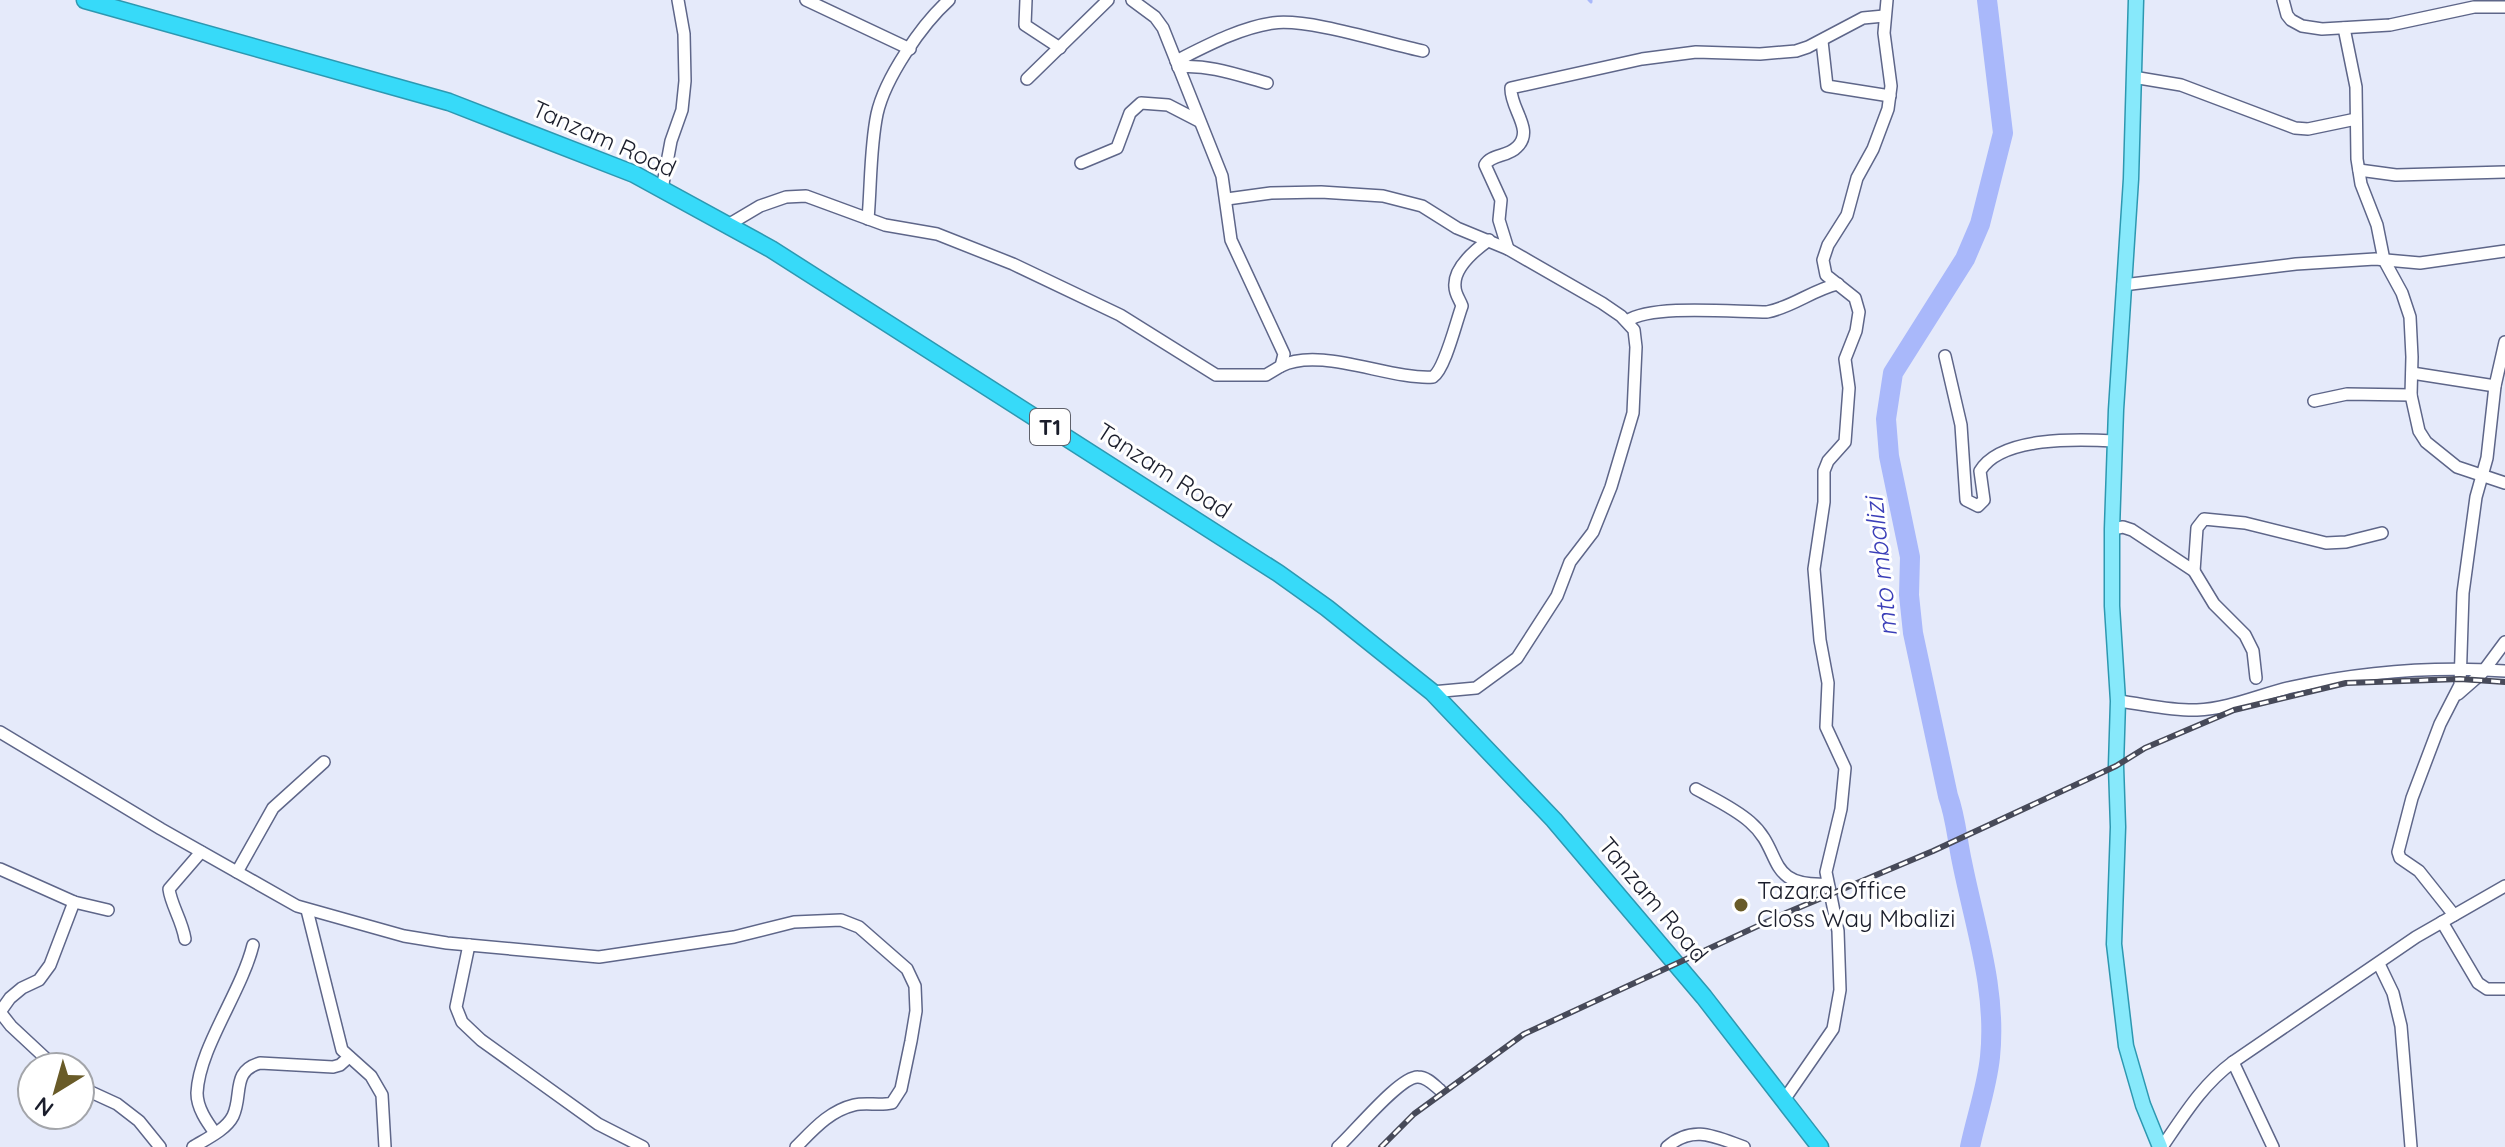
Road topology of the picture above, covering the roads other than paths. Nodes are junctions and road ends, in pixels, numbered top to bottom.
1 (85, 0) edge
2 (678, 0) edge
3 (806, 0) edge
4 (949, 0) edge
5 (1026, 0) edge
6 (1108, 0) edge
7 (1132, 0) edge
8 (1887, 0) edge
9 (2136, 0) edge
10 (2283, 0) edge
11 (2505, 7) edge
12 (1884, 16) junction
13 (2344, 28) junction
14 (1822, 41) junction
15 (1060, 48) junction
16 (910, 49) junction
17 (1423, 51) dead end
18 (1177, 64) junction
19 (2133, 77) junction
20 (1027, 79) dead end
21 (1267, 83) dead end
22 (1890, 96) junction
23 (2356, 119) junction
24 (1200, 121) junction
25 (1081, 163) dead end
26 (2359, 170) junction
27 (2505, 172) edge
28 (662, 189) junction
29 (1227, 199) junction
30 (868, 219) junction
31 (728, 225) junction
32 (1489, 240) junction
33 (1508, 249) junction
34 (2505, 251) edge
35 (2384, 260) junction
36 (1838, 284) junction
37 (2123, 285) junction
38 (1627, 321) junction
39 (2505, 342) edge
40 (1945, 356) dead end
41 (1281, 366) junction
42 (2412, 373) junction
43 (2495, 386) junction
44 (2411, 395) junction
45 (2314, 401) dead end
46 (2115, 441) junction
47 (2481, 476) junction
48 (2505, 483) edge
49 (2112, 529) junction
50 (2382, 533) dead end
51 (2194, 571) junction
52 (2505, 642) edge
53 (2461, 668) junction
54 (2485, 669) junction
55 (2505, 671) edge
56 (2256, 678) dead end
57 (1432, 692) junction
58 (2455, 698) junction
59 (2118, 701) junction
60 (0, 732) edge
61 (324, 762) dead end
62 (1696, 789) dead end
63 (201, 852) junction
64 (0, 869) edge
65 (237, 872) junction
66 (1827, 884) junction
67 (2505, 887) edge
68 (74, 902) junction
69 (108, 910) dead end
70 (307, 910) junction
71 (2454, 915) junction
72 (2442, 922) junction
73 (185, 939) dead end
74 (253, 945) dead end
75 (469, 945) junction
76 (2379, 964) junction
77 (2505, 989) edge
78 (38, 1051) edge
79 (349, 1057) junction
80 (2233, 1062) junction
81 (1440, 1090) dead end
82 (96, 1094) edge
83 (1784, 1100) junction
84 (215, 1133) junction
85 (160, 1147) edge
86 (193, 1147) edge
87 (385, 1147) edge
88 (643, 1147) edge
89 (796, 1147) edge
90 (1338, 1147) edge
91 (1667, 1147) edge
92 (1744, 1147) edge
93 (1820, 1147) edge
94 (2161, 1147) edge
95 (2273, 1147) edge
96 (2411, 1147) edge

1 - 28 highway, Tanzam Road / T1
2 - 28 street
3 - 16 street
4 - 16 street
5 - 15 street
6 - 15 street
7 - 18 street
8 - 12 street
9 - 19 main road
10 - 13 street
11 - 13 street
12 - 14 street
12 - 22 street
13 - 23 street
14 - 22 street
14 - 33 street
15 - 20 street
16 - 30 street
17 - 18 street
18 - 21 street
18 - 24 street
19 - 23 street
19 - 37 main road
22 - 36 street
23 - 26 street
24 - 25 street
24 - 29 street
26 - 27 street
26 - 35 street
28 - 31 highway, Tanzam Road / T1
29 - 32 street
29 - 41 street
30 - 31 street
30 - 41 street
31 - 57 highway, Tanzam Road / T1
32 - 33 street
32 - 41 street
33 - 38 street
34 - 35 street
35 - 37 street
35 - 42 street
36 - 38 street
36 - 66 street
37 - 46 main road
38 - 57 street
39 - 43 street
40 - 46 street
42 - 43 street
42 - 44 street
43 - 47 street
44 - 45 street
44 - 47 street
46 - 49 main road
47 - 48 street
47 - 53 street
49 - 51 street
49 - 59 main road
50 - 51 street
51 - 56 street
52 - 54 street
53 - 54 street
53 - 58 street
53 - 59 street
54 - 55 street
54 - 58 street
57 - 83 highway, Tanzam Road / T1
58 - 71 street
59 - 94 main road
60 - 63 street
61 - 65 street
62 - 66 street
63 - 65 street
63 - 73 street
64 - 68 street
65 - 70 street
66 - 83 street
67 - 71 street
68 - 69 street
68 - 78 street
70 - 75 street
70 - 79 street
71 - 72 street
72 - 76 street
72 - 77 street
74 - 84 street
75 - 88 street
75 - 89 street
76 - 80 street
76 - 96 street
79 - 84 street
79 - 87 street
80 - 94 street
80 - 95 street
81 - 90 street
82 - 85 street
83 - 93 highway, Tanzam Road / T1
84 - 86 street
91 - 92 street

